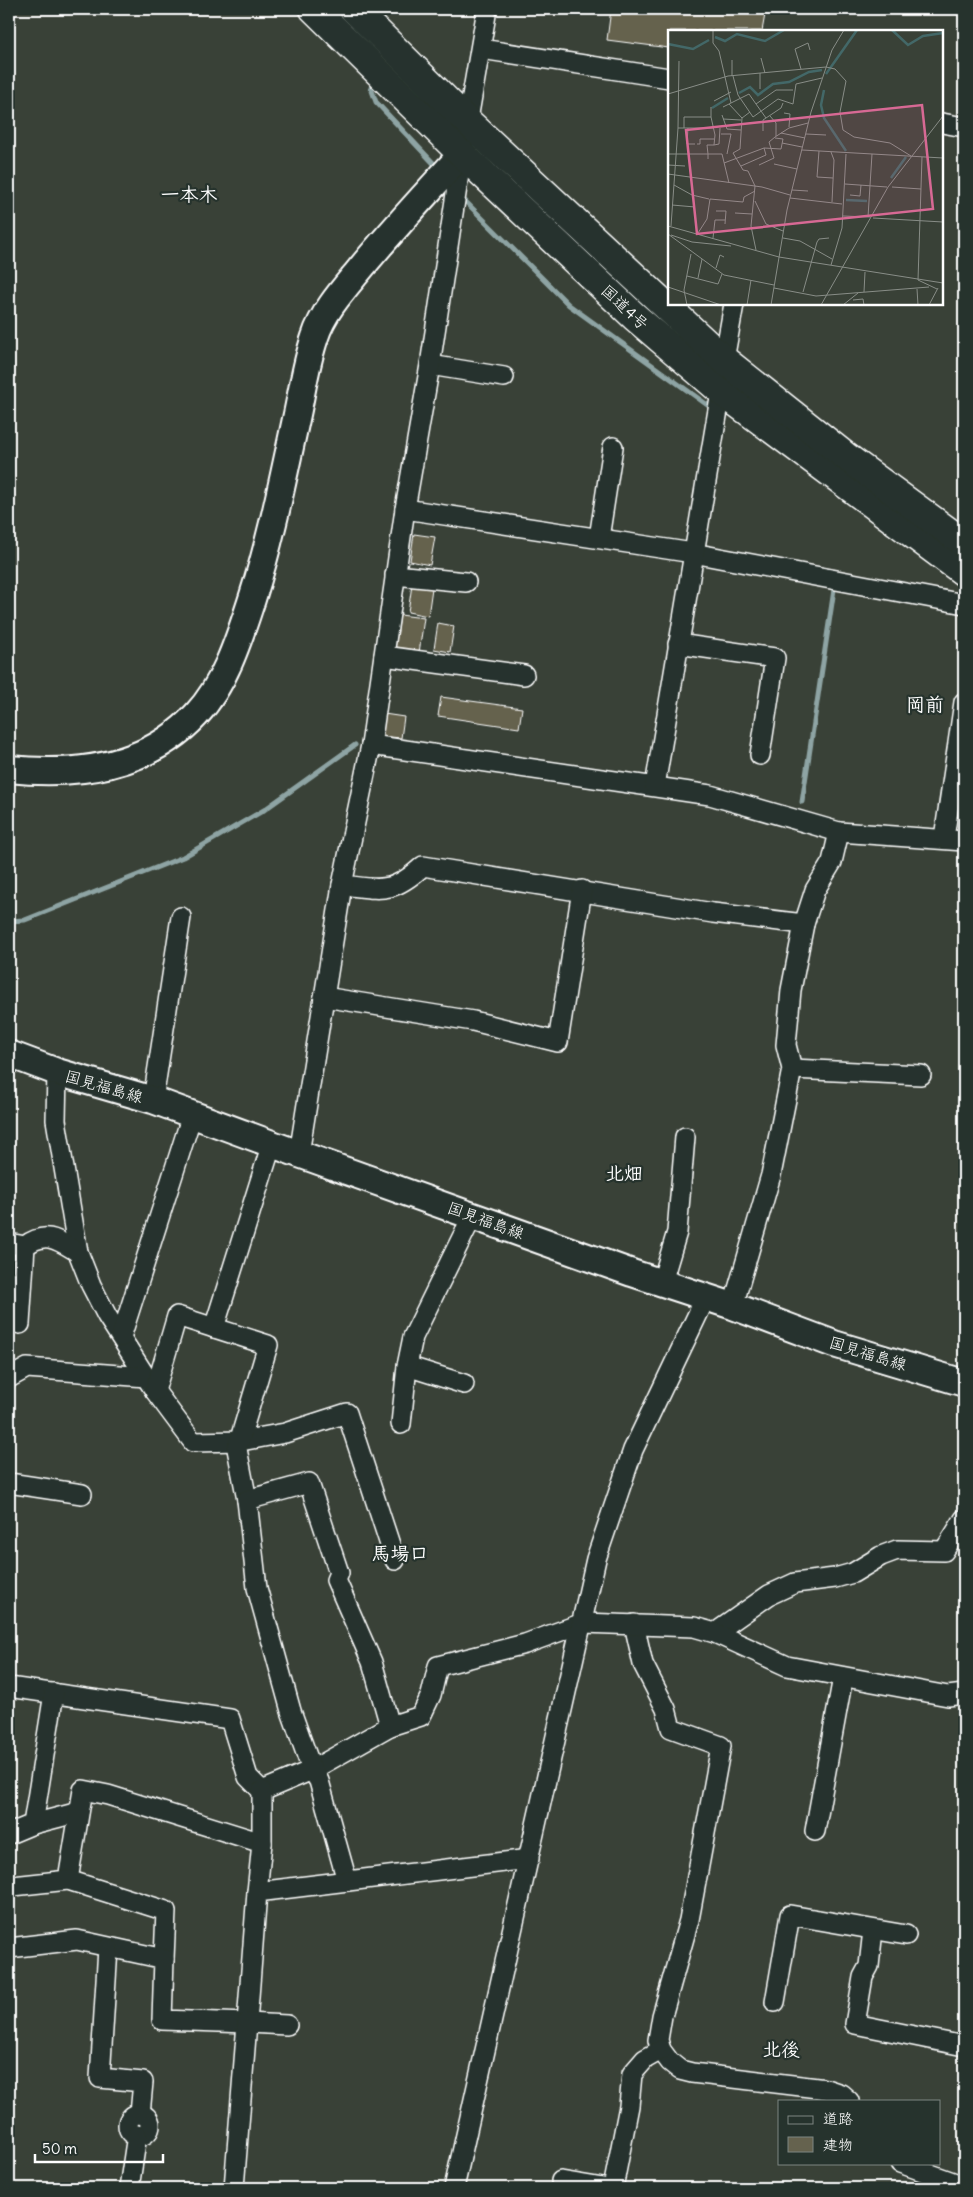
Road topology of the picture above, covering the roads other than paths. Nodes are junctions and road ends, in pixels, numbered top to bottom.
1 (314, 9) edge
2 (354, 9) edge
3 (487, 9) edge
4 (481, 48) junction
5 (668, 78) edge
6 (468, 122) junction
7 (943, 123) edge
8 (964, 126) edge
9 (462, 154) junction
10 (734, 305) edge
11 (724, 360) junction
12 (430, 365) junction
13 (504, 377) dead end
14 (725, 394) junction
15 (613, 448) dead end
16 (404, 509) junction
17 (599, 538) junction
18 (964, 543) edge
19 (690, 555) junction
20 (964, 572) edge
21 (395, 574) junction
22 (466, 582) dead end
23 (964, 604) edge
24 (678, 644) junction
25 (384, 656) junction
26 (524, 675) dead end
27 (964, 702) edge
28 (371, 745) junction
29 (760, 755) dead end
30 (9, 769) edge
31 (655, 786) junction
32 (839, 832) junction
33 (944, 838) junction
34 (964, 841) edge
35 (342, 885) junction
36 (582, 890) junction
37 (181, 917) dead end
38 (804, 924) junction
39 (324, 997) junction
40 (9, 1054) edge
41 (792, 1069) junction
42 (57, 1072) junction
43 (921, 1075) dead end
44 (153, 1100) junction
45 (192, 1115) junction
46 (685, 1137) dead end
47 (272, 1143) junction
48 (299, 1154) junction
49 (473, 1215) junction
50 (17, 1245) edge
51 (78, 1252) junction
52 (662, 1282) junction
53 (706, 1297) junction
54 (733, 1306) junction
55 (20, 1324) dead end
56 (214, 1328) junction
57 (120, 1337) junction
58 (407, 1366) junction
59 (9, 1378) edge
60 (964, 1383) edge
61 (151, 1384) junction
62 (464, 1384) dead end
63 (401, 1424) dead end
64 (240, 1441) junction
65 (9, 1483) edge
66 (82, 1494) dead end
67 (247, 1500) junction
68 (964, 1518) edge
69 (395, 1560) dead end
70 (583, 1623) junction
71 (634, 1624) junction
72 (716, 1633) junction
73 (843, 1677) junction
74 (9, 1687) edge
75 (54, 1693) junction
76 (964, 1694) edge
77 (390, 1726) junction
78 (312, 1770) junction
79 (262, 1790) junction
80 (79, 1812) junction
81 (33, 1824) junction
82 (815, 1831) dead end
83 (9, 1834) edge
84 (262, 1843) junction
85 (529, 1860) junction
86 (68, 1880) junction
87 (347, 1880) junction
88 (13, 1886) dead end
89 (257, 1892) junction
90 (873, 1930) junction
91 (906, 1934) dead end
92 (9, 1948) edge
93 (108, 1948) junction
94 (164, 1959) junction
95 (775, 2002) dead end
96 (247, 2023) junction
97 (287, 2025) dead end
98 (964, 2046) edge
99 (661, 2050) junction
100 (847, 2100) edge
101 (903, 2164) edge
102 (561, 2181) dead end
103 (964, 2186) edge
104 (129, 2188) edge
105 (234, 2188) edge
106 (454, 2188) edge
107 (603, 2188) edge
108 (614, 2188) edge

1 - 9 highway, 国道4号
2 - 6 highway, 国道4号
3 - 4 street
4 - 5 street
4 - 6 street
6 - 9 street
6 - 11 highway, 国道4号
7 - 8 street
9 - 12 street
9 - 14 highway, 国道4号
9 - 30 main road
10 - 11 street
11 - 18 highway, 国道4号
12 - 13 street
12 - 16 street
14 - 19 street
14 - 20 highway, 国道4号
15 - 17 street
16 - 17 street
16 - 21 street
17 - 19 street
19 - 23 street
19 - 24 street
21 - 22 street
21 - 25 street
24 - 29 street
24 - 31 street
25 - 26 street
25 - 28 street
27 - 33 street
28 - 31 street
28 - 35 street
31 - 32 street
32 - 33 street
32 - 38 street
33 - 34 street
35 - 36 street
35 - 39 street
36 - 38 street
36 - 39 street
37 - 44 street
38 - 41 street
39 - 48 street
40 - 42 main road, 国見福島線
41 - 43 street
41 - 54 street
42 - 44 main road, 国見福島線
42 - 51 street
44 - 45 main road, 国見福島線
45 - 47 main road, 国見福島線
45 - 57 street
46 - 52 street
47 - 48 main road, 国見福島線
47 - 56 street
48 - 49 main road, 国見福島線
49 - 52 main road, 国見福島線
49 - 58 street
50 - 51 street
50 - 55 street
51 - 57 street
52 - 53 main road, 国見福島線
53 - 54 main road, 国見福島線
53 - 70 street
54 - 60 main road, 国見福島線
56 - 61 street
56 - 64 street
57 - 61 street
58 - 62 street
58 - 63 street
59 - 61 street
61 - 64 street
64 - 67 street
64 - 69 street
65 - 66 street
67 - 77 street
67 - 78 street
68 - 72 street
70 - 71 street
70 - 77 street
70 - 85 street
71 - 72 street
71 - 99 street
72 - 73 street
73 - 76 street
73 - 82 street
74 - 75 street
75 - 79 street
75 - 81 street
77 - 78 street
78 - 79 street
78 - 87 street
79 - 84 street
80 - 81 street
80 - 84 street
80 - 86 street
81 - 83 street
84 - 89 street
85 - 87 street
85 - 106 street
86 - 88 street
86 - 94 street
87 - 89 street
89 - 96 street
90 - 91 street
90 - 95 street
90 - 98 street
92 - 93 street
93 - 94 street
93 - 104 street
94 - 96 street
96 - 97 street
96 - 105 street
99 - 100 street
99 - 108 street
101 - 103 street
102 - 107 street

